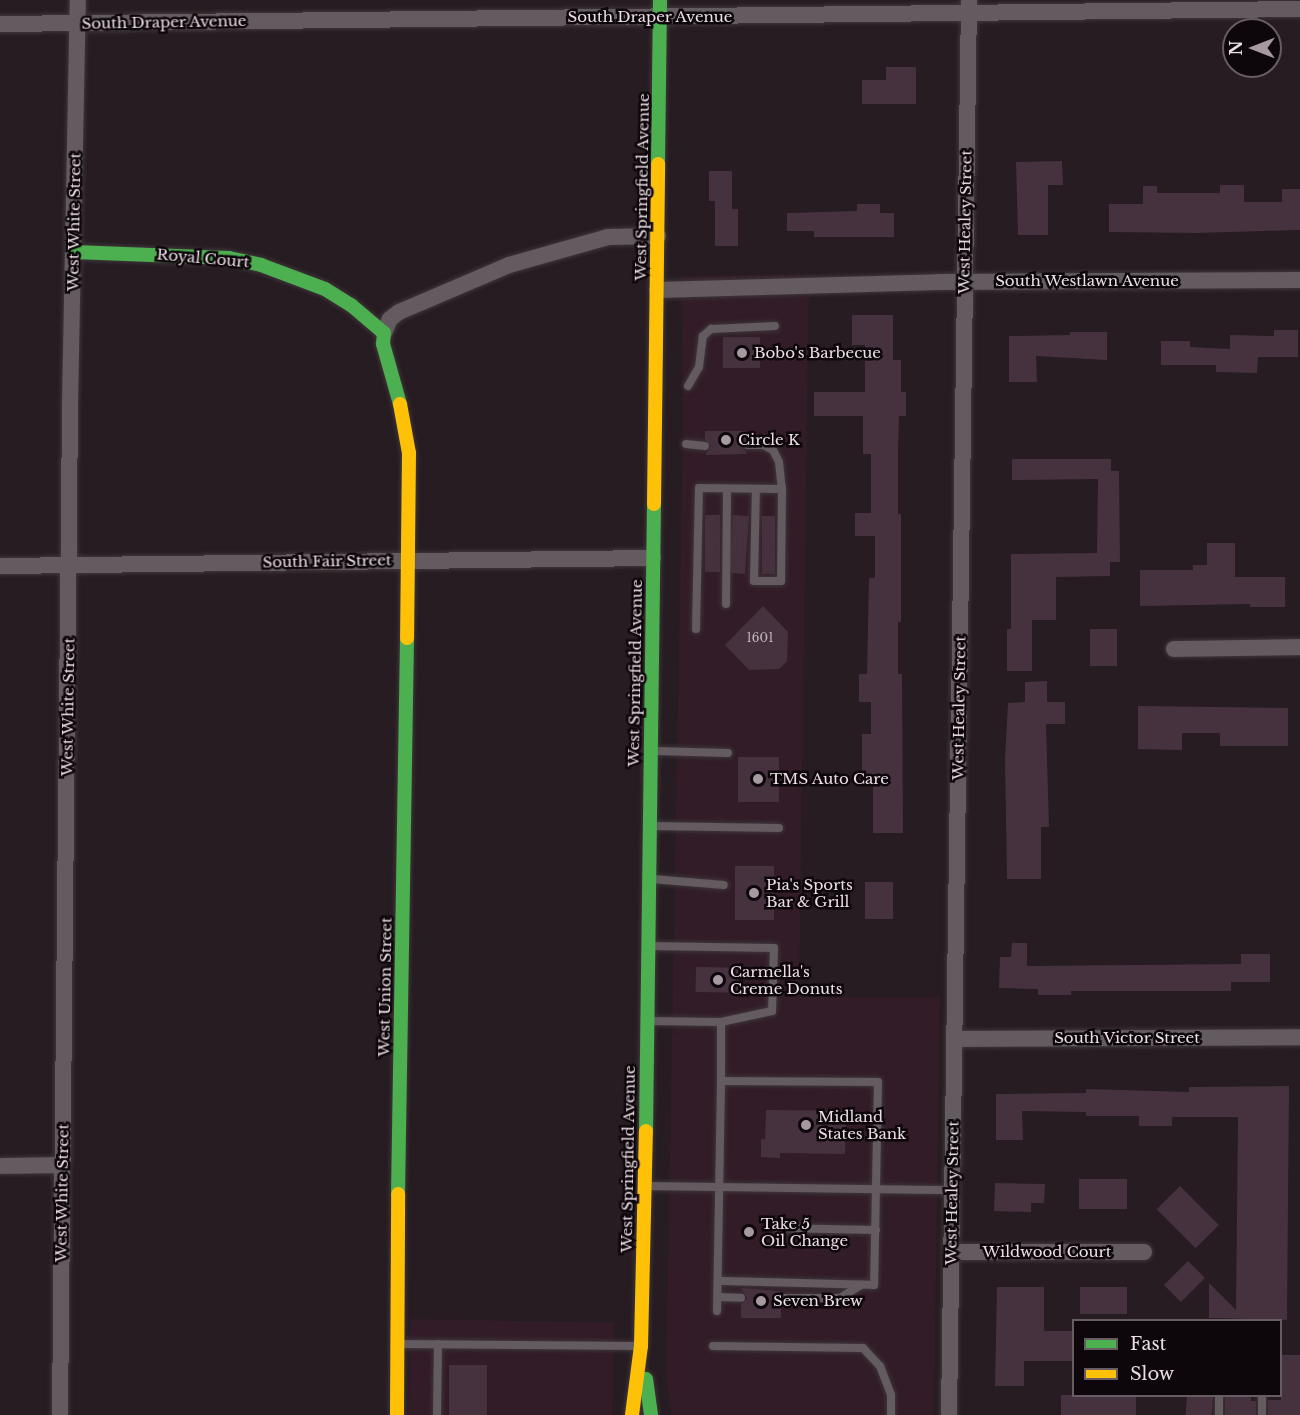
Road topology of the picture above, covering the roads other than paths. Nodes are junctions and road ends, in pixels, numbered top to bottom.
1 (78, 0) edge
2 (969, 7) edge
3 (660, 8) edge
4 (1300, 9) edge
5 (0, 24) edge
6 (78, 24) junction
7 (658, 236) junction
8 (74, 252) junction
9 (1300, 280) edge
10 (964, 282) junction
11 (657, 290) junction
12 (775, 326) dead end
13 (384, 333) junction
14 (688, 386) dead end
15 (686, 444) dead end
16 (747, 445) dead end
17 (705, 446) dead end
18 (727, 489) junction
19 (756, 489) junction
20 (782, 489) junction
21 (653, 558) junction
22 (409, 560) junction
23 (70, 565) junction
24 (0, 566) edge
25 (726, 604) dead end
26 (696, 629) dead end
27 (1300, 647) edge
28 (1174, 649) dead end
29 (651, 751) junction
30 (728, 753) dead end
31 (650, 826) junction
32 (779, 828) dead end
33 (649, 878) junction
34 (724, 885) dead end
35 (648, 946) junction
36 (647, 1021) junction
37 (721, 1022) junction
38 (1300, 1037) edge
39 (954, 1039) junction
40 (721, 1081) junction
41 (61, 1165) junction
42 (0, 1166) edge
43 (645, 1186) junction
44 (720, 1187) junction
45 (878, 1189) junction
46 (952, 1190) junction
47 (776, 1228) dead end
48 (876, 1230) junction
49 (1144, 1251) dead end
50 (951, 1252) junction
51 (718, 1281) junction
52 (861, 1284) junction
53 (718, 1298) junction
54 (741, 1298) dead end
55 (781, 1298) dead end
56 (717, 1311) dead end
57 (397, 1344) junction
58 (438, 1344) junction
59 (641, 1346) junction
60 (713, 1346) dead end
61 (1219, 1397) edge
62 (1262, 1397) edge
63 (60, 1415) edge
64 (397, 1415) edge
65 (437, 1415) edge
66 (632, 1415) edge
67 (651, 1415) edge
68 (891, 1415) edge
69 (948, 1415) edge
70 (1219, 1415) edge
71 (1262, 1415) edge

1 - 6 street, West White Street
2 - 3 street, South Draper Avenue
2 - 4 street, South Draper Avenue
2 - 10 street, West Healey Street
3 - 6 street, South Draper Avenue
3 - 7 main road, West Springfield Avenue
5 - 6 street, South Draper Avenue
6 - 8 street, West White Street
7 - 11 main road, West Springfield Avenue
7 - 13 street
8 - 13 main road, Royal Court
8 - 23 street, West White Street
9 - 10 street, South Westlawn Avenue
10 - 11 street, South Westlawn Avenue
10 - 39 street, West Healey Street
11 - 21 main road, West Springfield Avenue
12 - 14 lane
13 - 22 main road
15 - 17 lane
16 - 20 lane
18 - 19 lane
18 - 25 lane
18 - 26 lane
19 - 20 lane
19 - 20 lane
21 - 22 street, South Fair Street
21 - 29 main road, West Springfield Avenue
22 - 23 street, South Fair Street
22 - 57 main road, West Union Street
23 - 24 street, South Fair Street
23 - 41 street, West White Street
27 - 28 street
29 - 30 lane
29 - 31 main road, West Springfield Avenue
31 - 32 lane
31 - 33 main road, West Springfield Avenue
33 - 34 lane
33 - 35 main road, West Springfield Avenue
35 - 36 main road, West Springfield Avenue
35 - 37 lane
36 - 37 lane
36 - 43 main road, West Springfield Avenue
37 - 40 lane
38 - 39 street, South Victor Street
39 - 46 street, West Healey Street
40 - 44 lane
40 - 45 lane
41 - 42 street
41 - 63 street, West White Street
43 - 44 lane
43 - 59 main road, West Springfield Avenue
44 - 45 lane
44 - 51 lane
45 - 46 lane
45 - 48 lane
46 - 50 street, West Healey Street
47 - 48 lane
48 - 52 lane
49 - 50 street, Wildwood Court
50 - 69 street, West Healey Street
51 - 52 lane
51 - 53 lane
52 - 55 lane
53 - 54 lane
53 - 56 lane
57 - 58 lane
57 - 64 main road, West Union Street
58 - 59 lane
58 - 65 lane
59 - 66 main road, West Springfield Avenue
59 - 67 main road, West Springfield Avenue
60 - 68 lane
61 - 70 lane
62 - 71 lane

